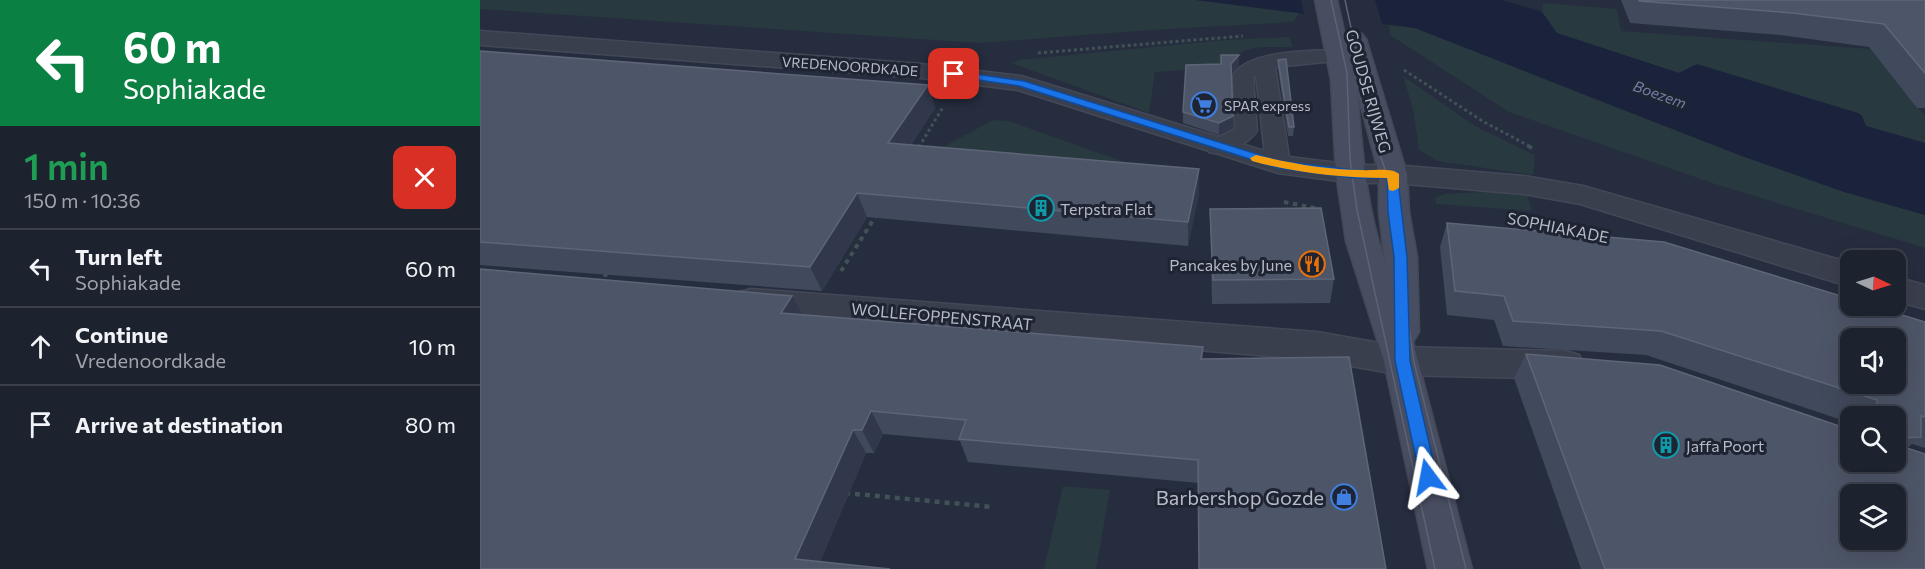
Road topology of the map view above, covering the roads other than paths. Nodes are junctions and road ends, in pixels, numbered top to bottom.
1 (1337, 10) edge
2 (490, 39) edge
3 (480, 54) edge
4 (1338, 56) junction
5 (1264, 66) junction
6 (1217, 147) junction
7 (1278, 164) junction
8 (1350, 173) junction
9 (1393, 174) junction
10 (1840, 272) edge
11 (1906, 292) edge
12 (1925, 297) edge
13 (719, 298) edge
14 (1402, 361) junction
15 (1601, 368) edge
16 (1450, 569) edge

1 - 4 street, GOUDSE RIJWEG
1 - 9 street, GOUDSE RIJWEG
2 - 3 street
2 - 6 street, VREDENOORDKADE
4 - 5 lane
4 - 8 street, GOUDSE RIJWEG
5 - 6 lane
5 - 7 lane
6 - 7 street, VREDENOORDKADE
7 - 8 street, VREDENOORDKADE
8 - 9 street, SOPHIAKADE
8 - 14 street, GOUDSE RIJWEG
9 - 10 street, SOPHIAKADE
9 - 14 street, GOUDSE RIJWEG
11 - 12 street
13 - 14 street, WOLLEFOPPENSTRAAT
14 - 15 street, WOLLEFOPPENSTRAAT
14 - 16 street, GOUDSE RIJWEG

